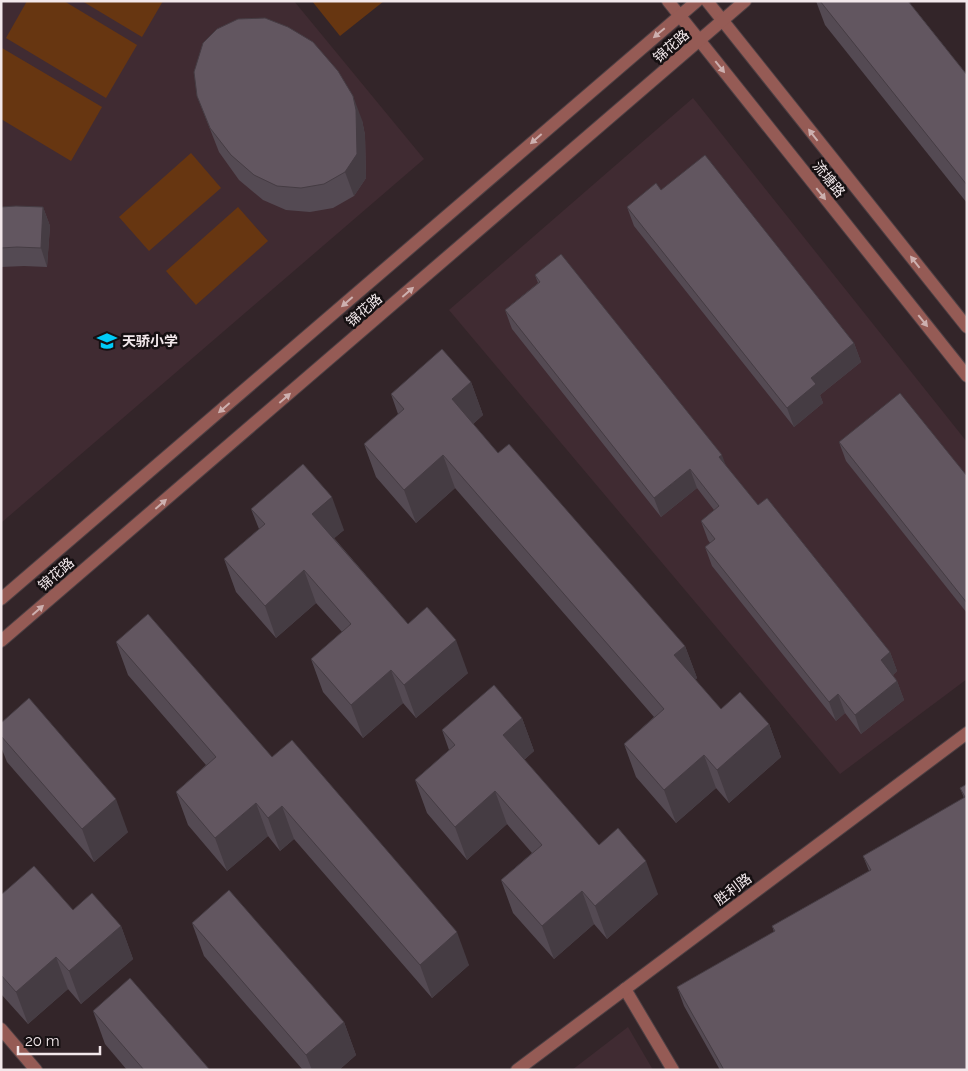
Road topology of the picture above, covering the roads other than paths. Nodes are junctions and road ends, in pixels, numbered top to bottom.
1 (668, 1) edge
2 (696, 1) edge
3 (707, 1) edge
4 (745, 1) edge
5 (679, 16) junction
6 (723, 21) junction
7 (699, 41) junction
8 (967, 327) edge
9 (967, 376) edge
10 (1, 599) edge
11 (1, 641) edge
12 (967, 733) edge
13 (625, 988) junction
14 (1, 1029) edge
15 (36, 1070) edge
16 (517, 1070) edge
17 (672, 1070) edge

1 - 5 street, 流塘路
2 - 5 street, 锦花路
3 - 6 street, 流塘路
4 - 6 street, 锦花路
5 - 7 street, 流塘路
5 -> 10 street, 锦花路
6 - 7 street, 锦花路
8 -> 6 street, 流塘路
7 -> 9 street, 流塘路
11 -> 7 street, 锦花路
12 - 13 street, 胜利路
13 - 16 street, 胜利路
13 - 17 street
14 - 15 street

